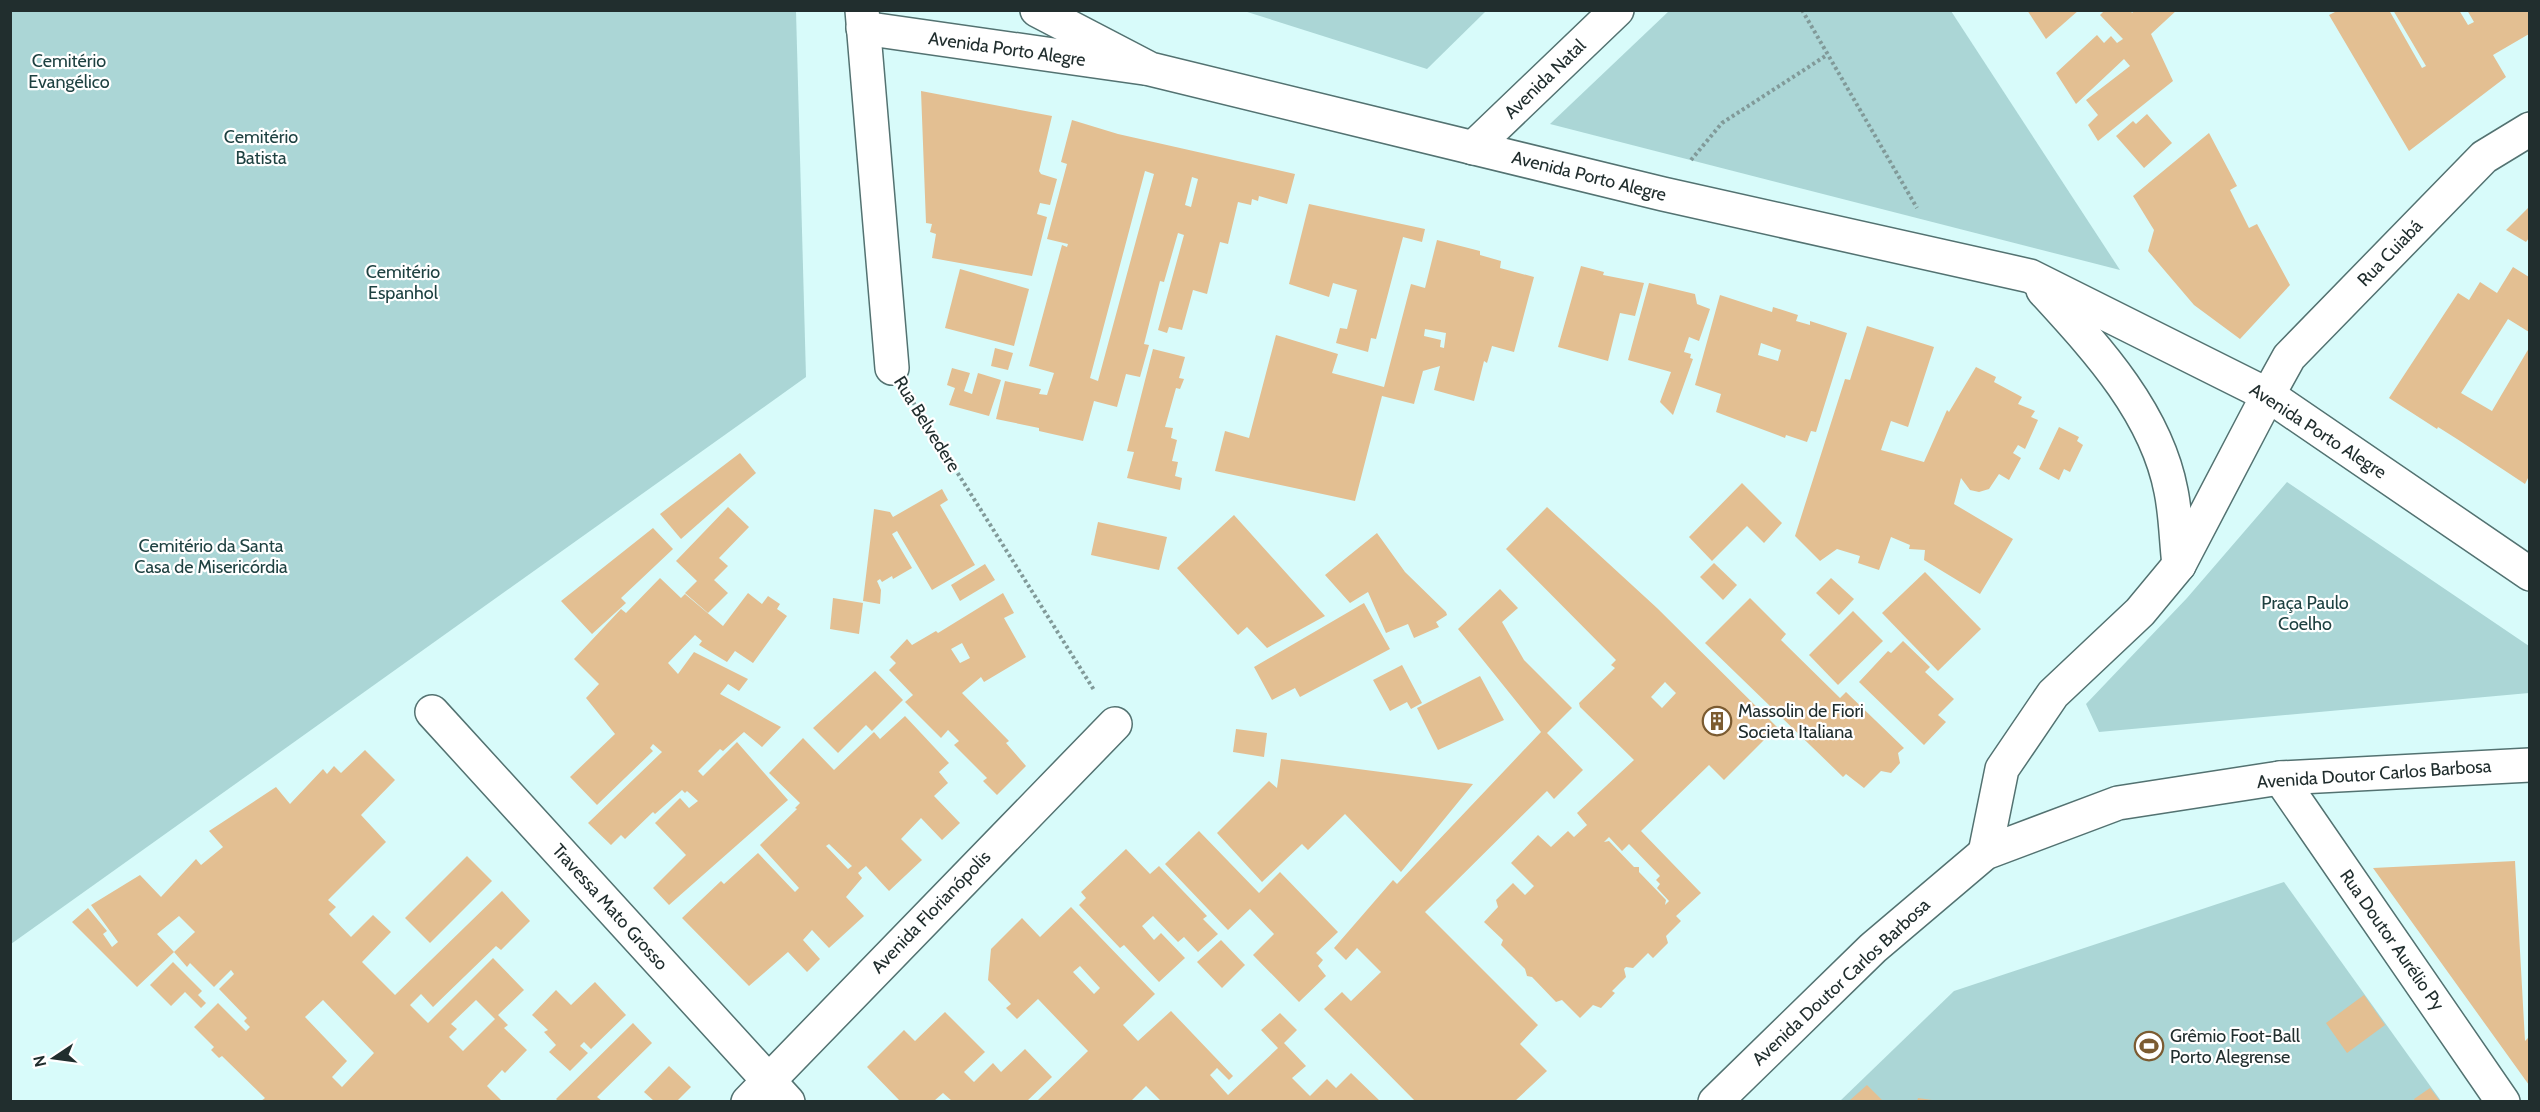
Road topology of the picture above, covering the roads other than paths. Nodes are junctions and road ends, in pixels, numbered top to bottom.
1 (1037, 10) edge
2 (1617, 10) edge
3 (863, 19) edge
4 (1150, 69) junction
5 (2529, 129) edge
6 (1473, 148) junction
7 (2030, 276) junction
8 (892, 368) road end
9 (2268, 395) junction
10 (2179, 565) junction
11 (2529, 574) edge
12 (432, 712) dead end
13 (1115, 723) road end
14 (2529, 765) edge
15 (2280, 778) junction
16 (1985, 853) junction
17 (768, 1094) edge
18 (1715, 1101) edge
19 (2503, 1101) edge

1 - 4 street, Avenida Porto Alegre
2 - 6 street, Avenida Natal
3 - 4 street, Avenida Porto Alegre
3 - 8 street, Rua Belvedere
4 - 6 street, Avenida Porto Alegre
5 - 9 street, Rua Cuiabá
6 - 7 street, Avenida Porto Alegre
7 - 9 street, Avenida Porto Alegre
7 - 10 street
9 - 10 street
9 - 11 street, Avenida Porto Alegre
10 - 16 street
12 - 17 street, Travessa Mato Grosso
13 - 17 street, Avenida Florianópolis
14 - 15 street, Avenida Doutor Carlos Barbosa
15 - 16 street, Avenida Doutor Carlos Barbosa
15 - 19 street, Rua Doutor Aurélio Py
16 - 18 street, Avenida Doutor Carlos Barbosa

